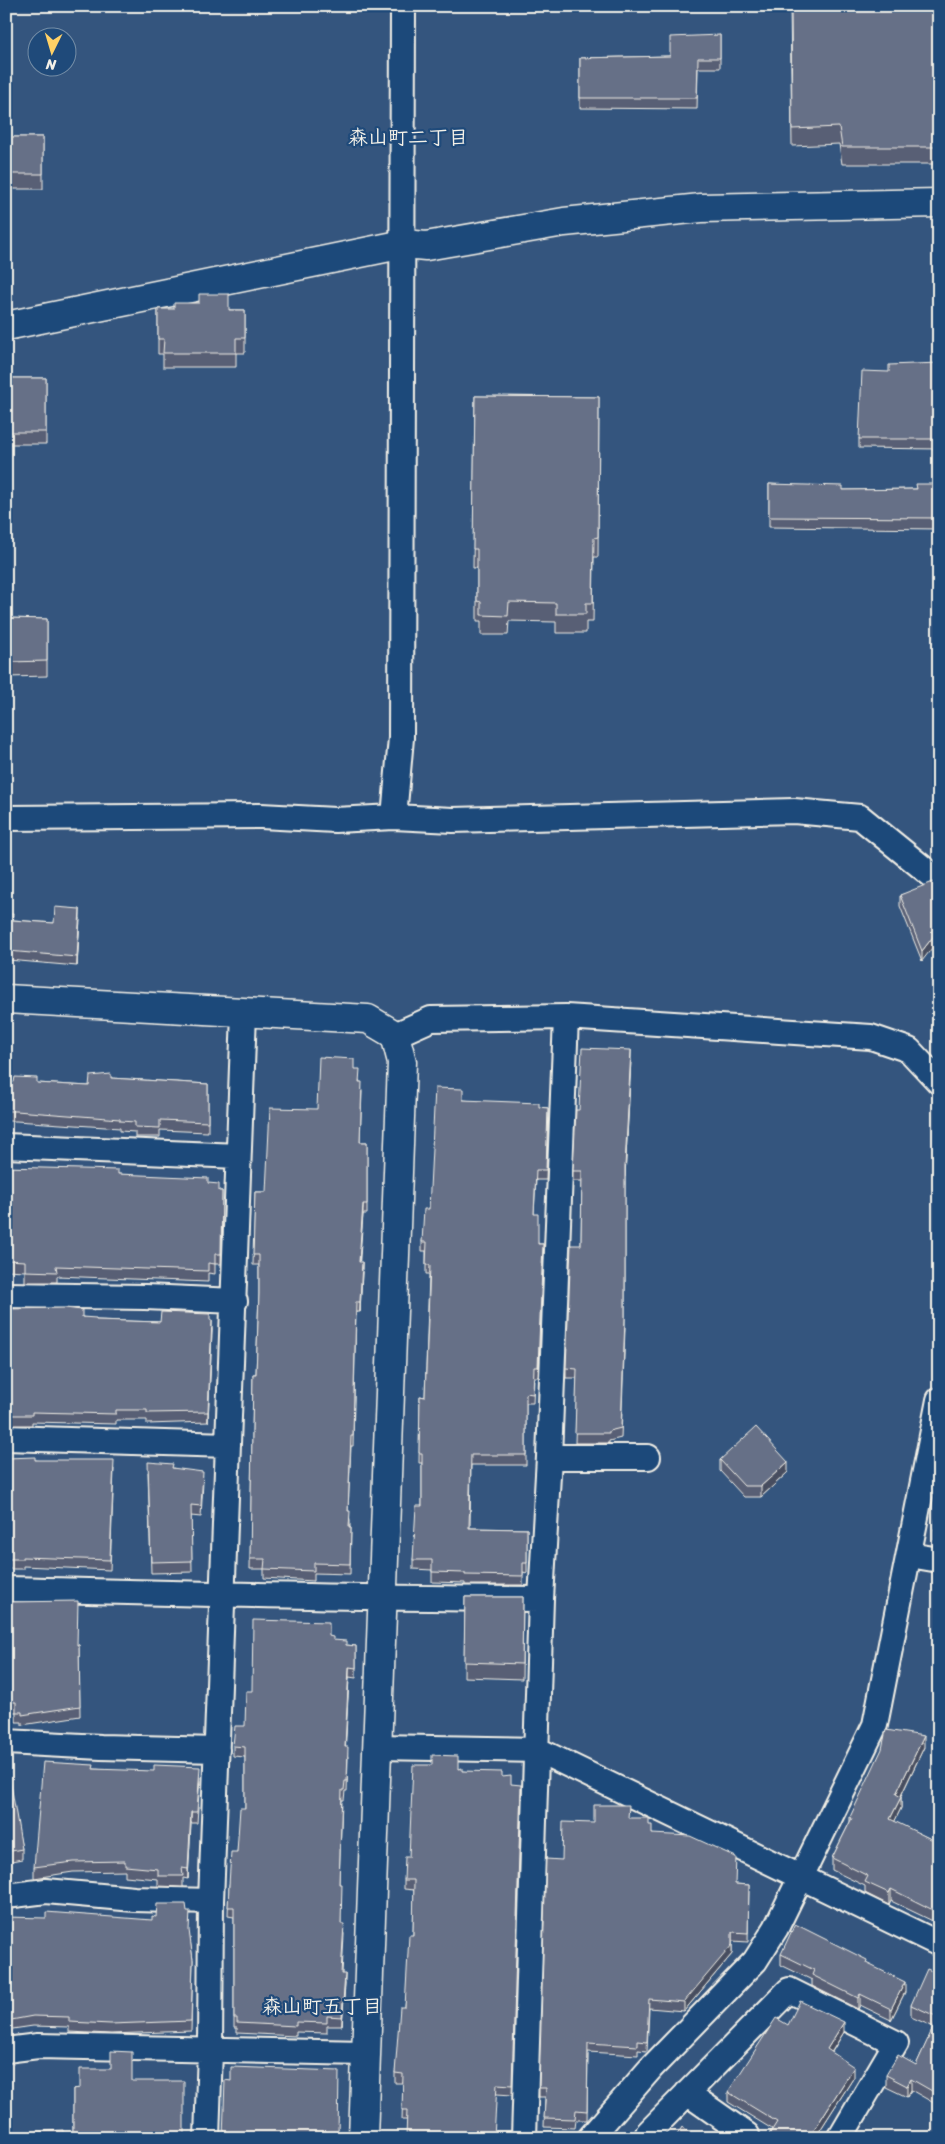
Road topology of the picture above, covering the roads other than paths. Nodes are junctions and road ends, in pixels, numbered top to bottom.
1 (403, 6) edge
2 (939, 203) edge
3 (404, 244) junction
4 (6, 326) edge
5 (394, 817) junction
6 (6, 818) edge
7 (939, 881) edge
8 (6, 999) edge
9 (244, 1013) junction
10 (566, 1017) junction
11 (395, 1035) junction
12 (939, 1082) edge
13 (6, 1146) edge
14 (238, 1156) junction
15 (6, 1295) edge
16 (235, 1301) junction
17 (939, 1400) edge
18 (6, 1438) edge
19 (228, 1445) junction
20 (648, 1457) dead end
21 (549, 1458) junction
22 (910, 1555) junction
23 (939, 1560) edge
24 (6, 1589) edge
25 (224, 1592) junction
26 (382, 1598) junction
27 (541, 1599) junction
28 (6, 1742) edge
29 (377, 1747) junction
30 (217, 1750) junction
31 (538, 1750) junction
32 (801, 1877) junction
33 (6, 1896) edge
34 (211, 1901) junction
35 (939, 1944) edge
36 (6, 2050) edge
37 (210, 2050) junction
38 (365, 2053) junction
39 (687, 2093) junction
40 (207, 2138) edge
41 (363, 2138) edge
42 (524, 2138) edge
43 (590, 2138) edge
44 (647, 2138) edge
45 (745, 2138) edge
46 (840, 2138) edge

1 - 3 street
2 - 3 street
3 - 4 street
3 - 5 street
5 - 6 street
5 - 7 street
8 - 9 street
9 - 11 street
9 - 14 street
10 - 11 street
10 - 12 street
10 - 21 street
11 - 26 street
13 - 14 street
14 - 16 street
15 - 16 street
16 - 19 street
17 - 22 street
18 - 19 street
19 - 25 street
20 - 21 street
21 - 27 street
22 - 23 street
22 - 32 street
24 - 25 street
25 - 26 street
25 - 30 street
26 - 27 street
26 - 29 street
27 - 31 street
28 - 30 street
29 - 31 street
29 - 38 street
30 - 34 street
31 - 32 street
31 - 42 street
32 - 35 street
32 - 43 street
33 - 34 street
34 - 37 street
36 - 37 street
37 - 38 street
37 - 40 street
38 - 41 street
39 - 44 street
39 - 45 street
39 - 46 street

